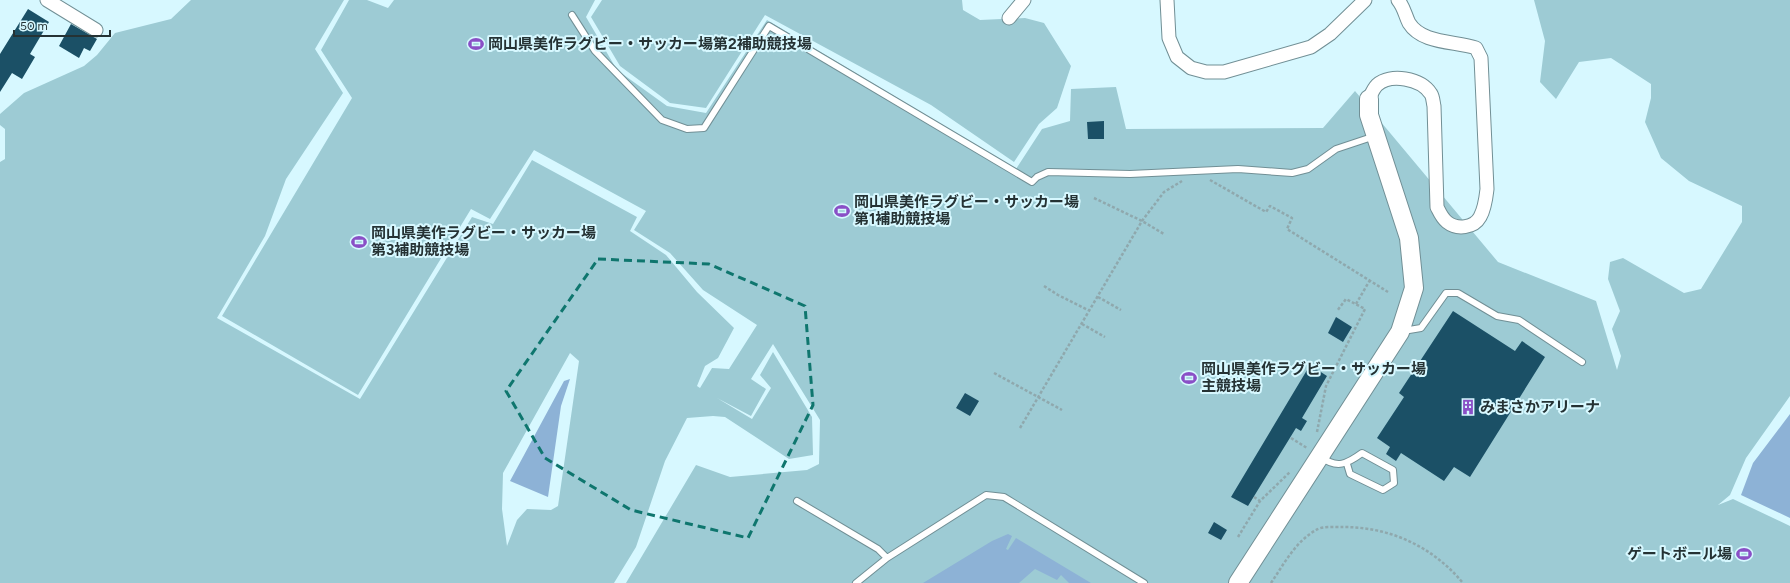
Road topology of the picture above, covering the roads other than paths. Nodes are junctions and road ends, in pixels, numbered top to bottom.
1 (47, 0) edge
2 (1024, 0) edge
3 (1167, 0) edge
4 (1365, 0) edge
5 (1398, 0) edge
6 (572, 15) dead end
7 (1009, 18) dead end
8 (96, 30) dead end
9 (1369, 100) joint
10 (1377, 136) junction
11 (1400, 332) junction
12 (1582, 362) dead end
13 (1320, 456) junction
14 (1347, 464) junction
15 (797, 501) dead end
16 (887, 558) junction
17 (856, 583) edge
18 (1144, 583) edge
19 (1238, 583) edge

1 - 8 street
2 - 7 street
3 - 4 street
5 - 9 street
6 - 10 lane
9 - 10 street
10 - 11 street
11 - 12 lane
11 - 13 street
13 - 14 lane
13 - 19 street
14 - 14 lane
15 - 16 lane
16 - 17 lane
16 - 18 lane

